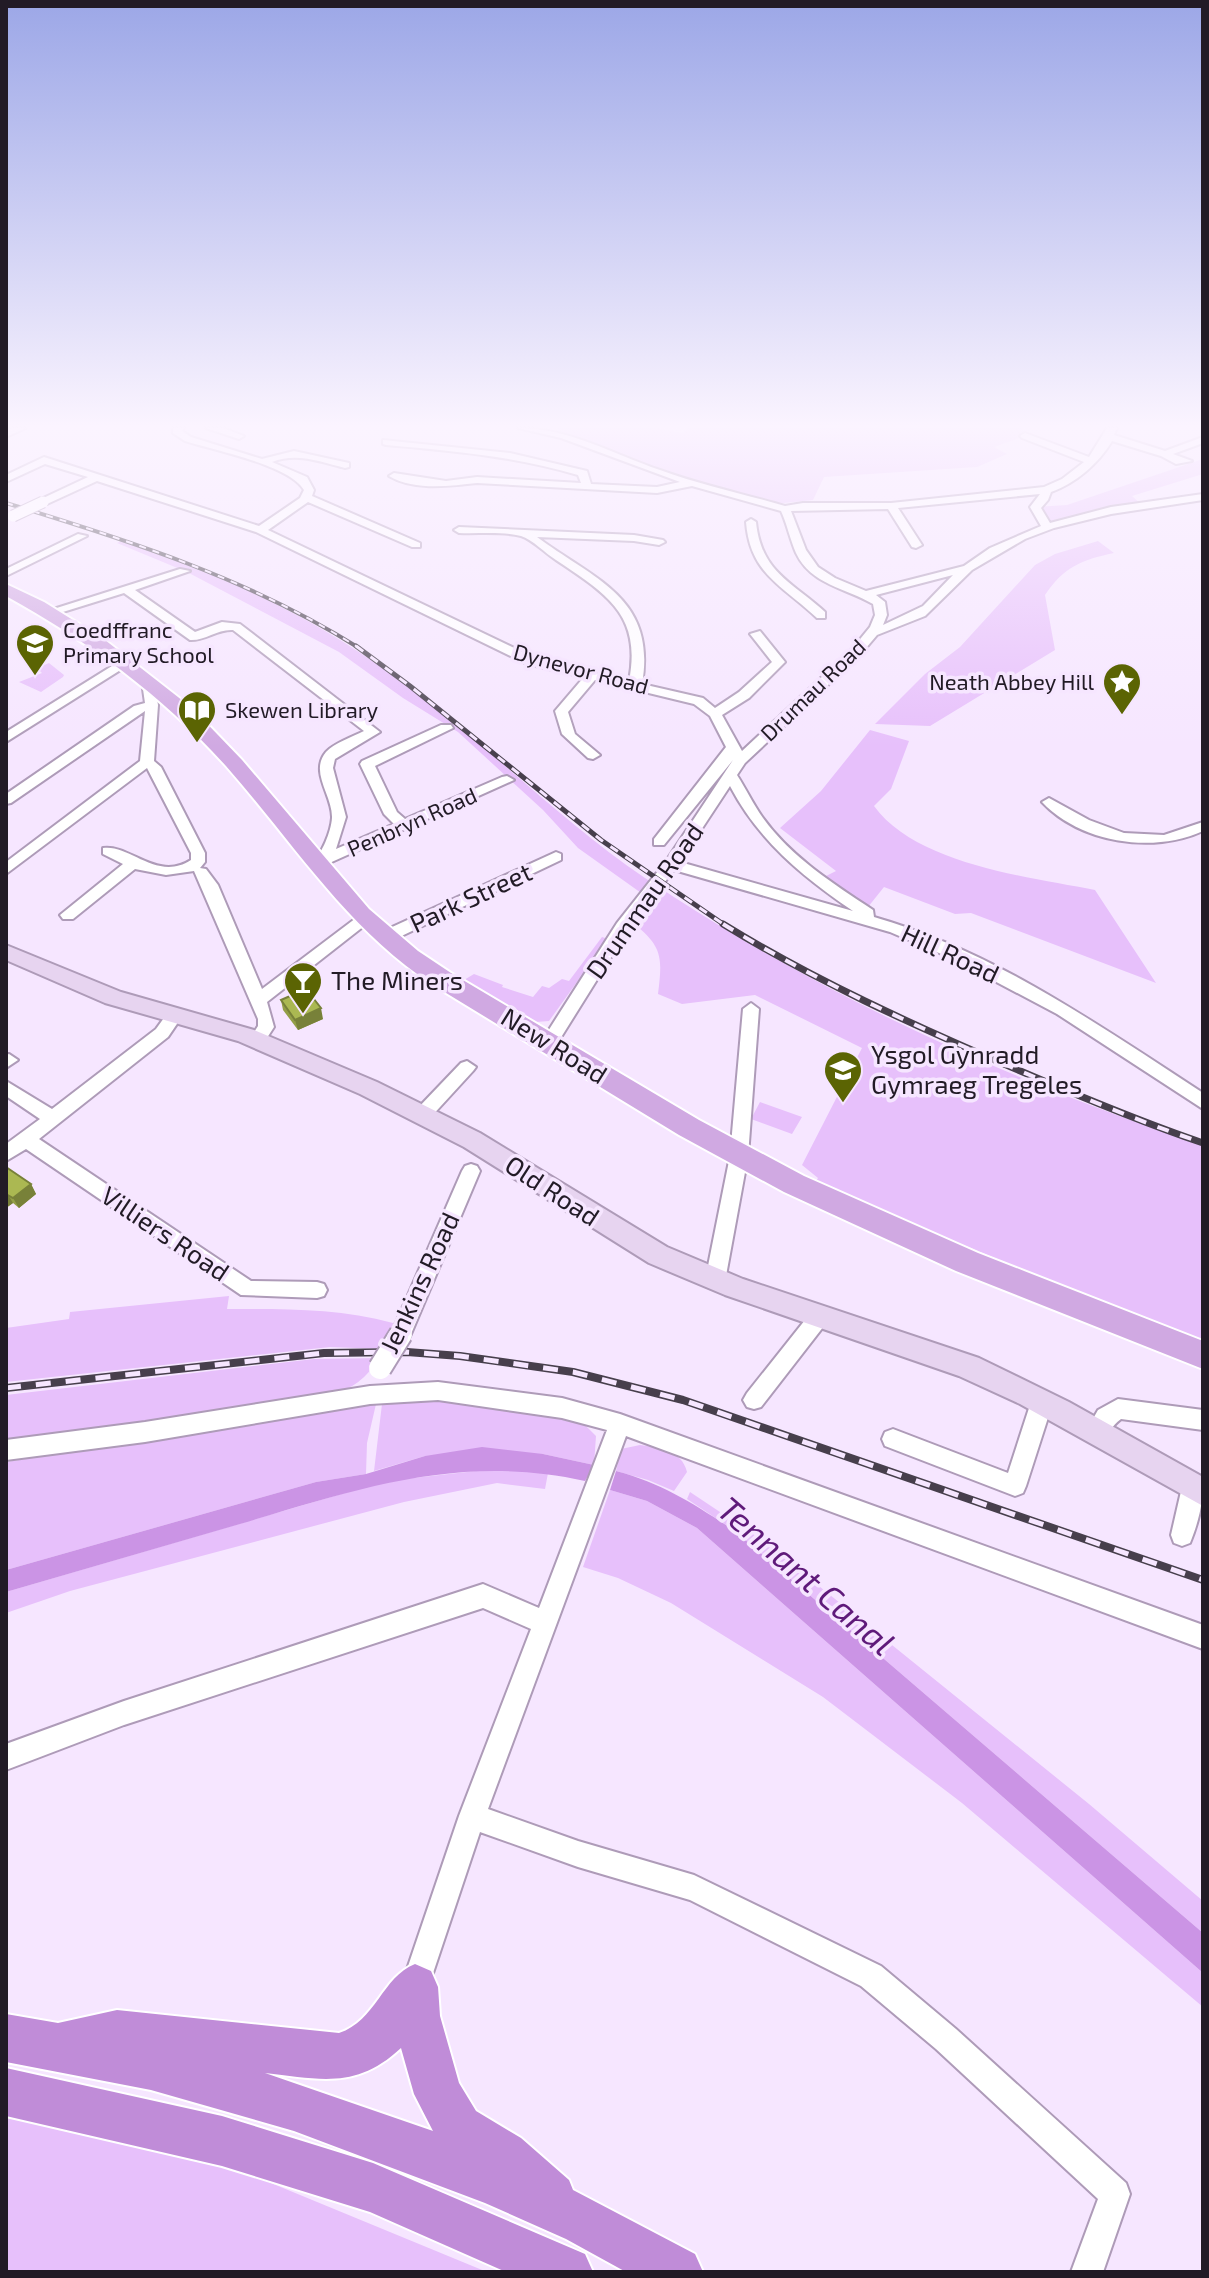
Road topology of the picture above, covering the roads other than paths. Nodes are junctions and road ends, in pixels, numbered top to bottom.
1 (269, 534) edge
2 (390, 534) edge
3 (527, 534) edge
4 (553, 534) edge
5 (751, 534) edge
6 (797, 534) edge
7 (909, 534) edge
8 (1030, 534) edge
9 (82, 536) dead end
10 (659, 542) dead end
11 (416, 545) dead end
12 (916, 545) dead end
13 (968, 568) junction
14 (184, 571) dead end
15 (6, 573) edge
16 (831, 581) junction
17 (6, 589) edge
18 (126, 589) junction
19 (868, 594) junction
20 (804, 597) junction
21 (50, 612) junction
22 (821, 615) dead end
23 (873, 632) junction
24 (756, 634) dead end
25 (124, 664) junction
26 (592, 676) junction
27 (635, 685) junction
28 (150, 694) junction
29 (715, 714) junction
30 (446, 728) dead end
31 (6, 738) edge
32 (737, 754) junction
33 (593, 755) dead end
34 (147, 762) junction
35 (732, 777) junction
36 (507, 780) dead end
37 (6, 800) edge
38 (1049, 802) dead end
39 (404, 826) junction
40 (1203, 826) edge
41 (659, 842) dead end
42 (108, 851) dead end
43 (556, 857) dead end
44 (322, 861) junction
45 (133, 863) junction
46 (671, 864) junction
47 (200, 867) junction
48 (6, 869) edge
49 (68, 915) dead end
50 (365, 919) junction
51 (895, 928) junction
52 (385, 937) junction
53 (6, 952) edge
54 (259, 1000) junction
55 (751, 1009) dead end
56 (175, 1015) junction
57 (257, 1040) junction
58 (549, 1043) junction
59 (467, 1067) dead end
60 (6, 1087) edge
61 (1203, 1102) edge
62 (423, 1114) junction
63 (52, 1118) junction
64 (25, 1139) junction
65 (6, 1154) edge
66 (739, 1156) junction
67 (471, 1171) dead end
68 (715, 1281) junction
69 (317, 1290) dead end
70 (820, 1316) junction
71 (1203, 1355) edge
72 (370, 1395) junction
73 (754, 1400) dead end
74 (1042, 1402) junction
75 (1203, 1420) edge
76 (620, 1424) junction
77 (1097, 1431) junction
78 (893, 1439) dead end
79 (6, 1450) edge
80 (1198, 1490) edge
81 (1182, 1535) dead end
82 (545, 1623) junction
83 (1203, 1637) edge
84 (6, 1757) edge
85 (472, 1816) junction
86 (415, 1987) junction
87 (6, 2038) edge
88 (56, 2045) junction
89 (6, 2092) edge
90 (571, 2215) junction
91 (567, 2272) edge
92 (677, 2272) edge
93 (1087, 2272) edge

1 - 26 street, Dynevor Road
2 - 11 street
3 - 27 street
4 - 10 street
5 - 20 street
6 - 16 street
7 - 12 street
8 - 13 street
9 - 15 street
13 - 19 street
13 - 23 street
14 - 18 street
16 - 19 street
16 - 20 street
17 - 21 main road, New Road
18 - 21 street
18 - 44 street
19 - 23 street, Drumau Road
20 - 22 street
21 - 25 main road, New Road
23 - 32 street, Drumau Road
24 - 29 street
25 - 28 main road, New Road
25 - 31 street
26 - 27 street, Dynevor Road
26 - 33 street
27 - 29 street, Dynevor Road
28 - 34 street
28 - 37 street
28 - 44 main road, New Road
29 - 32 street
30 - 39 street
32 - 35 street, Drummau Road
32 - 41 street, Drummau Road
34 - 47 street
34 - 48 street
35 - 46 street, Drummau Road
35 - 51 street
36 - 39 street, Penbryn Road
38 - 40 street
39 - 44 street, Penbryn Road
42 - 45 street
43 - 52 street, Park Street
44 - 50 main road, New Road
45 - 47 street
45 - 49 street
46 - 51 street, Hill Road
46 - 58 street, Drummau Road
47 - 54 street
50 - 52 main road, New Road
50 - 54 street
51 - 61 street, Hill Road
52 - 58 main road, New Road
53 - 56 main road, Old Road
54 - 57 street
55 - 66 street
56 - 57 main road, Old Road
56 - 63 street
57 - 62 main road, Old Road
58 - 66 main road, New Road
59 - 62 street
60 - 63 street
62 - 68 main road, Old Road
63 - 64 street
64 - 65 street
64 - 69 street, Villiers Road
66 - 68 street
66 - 71 main road, New Road
67 - 72 street, Jenkins Road, bridge
68 - 70 main road, Old Road
70 - 73 street
70 - 74 main road, Old Road
72 - 76 street
72 - 79 street
74 - 77 main road, Old Road
74 - 78 street
75 - 77 street
76 - 82 street
76 - 83 street
77 - 80 main road, Old Road
80 - 81 street
82 - 84 street
82 - 85 street
85 - 86 street
85 - 93 street
86 - 88 highway
86 - 90 highway
87 - 88 highway
88 - 90 highway
89 - 91 highway
90 - 92 highway

